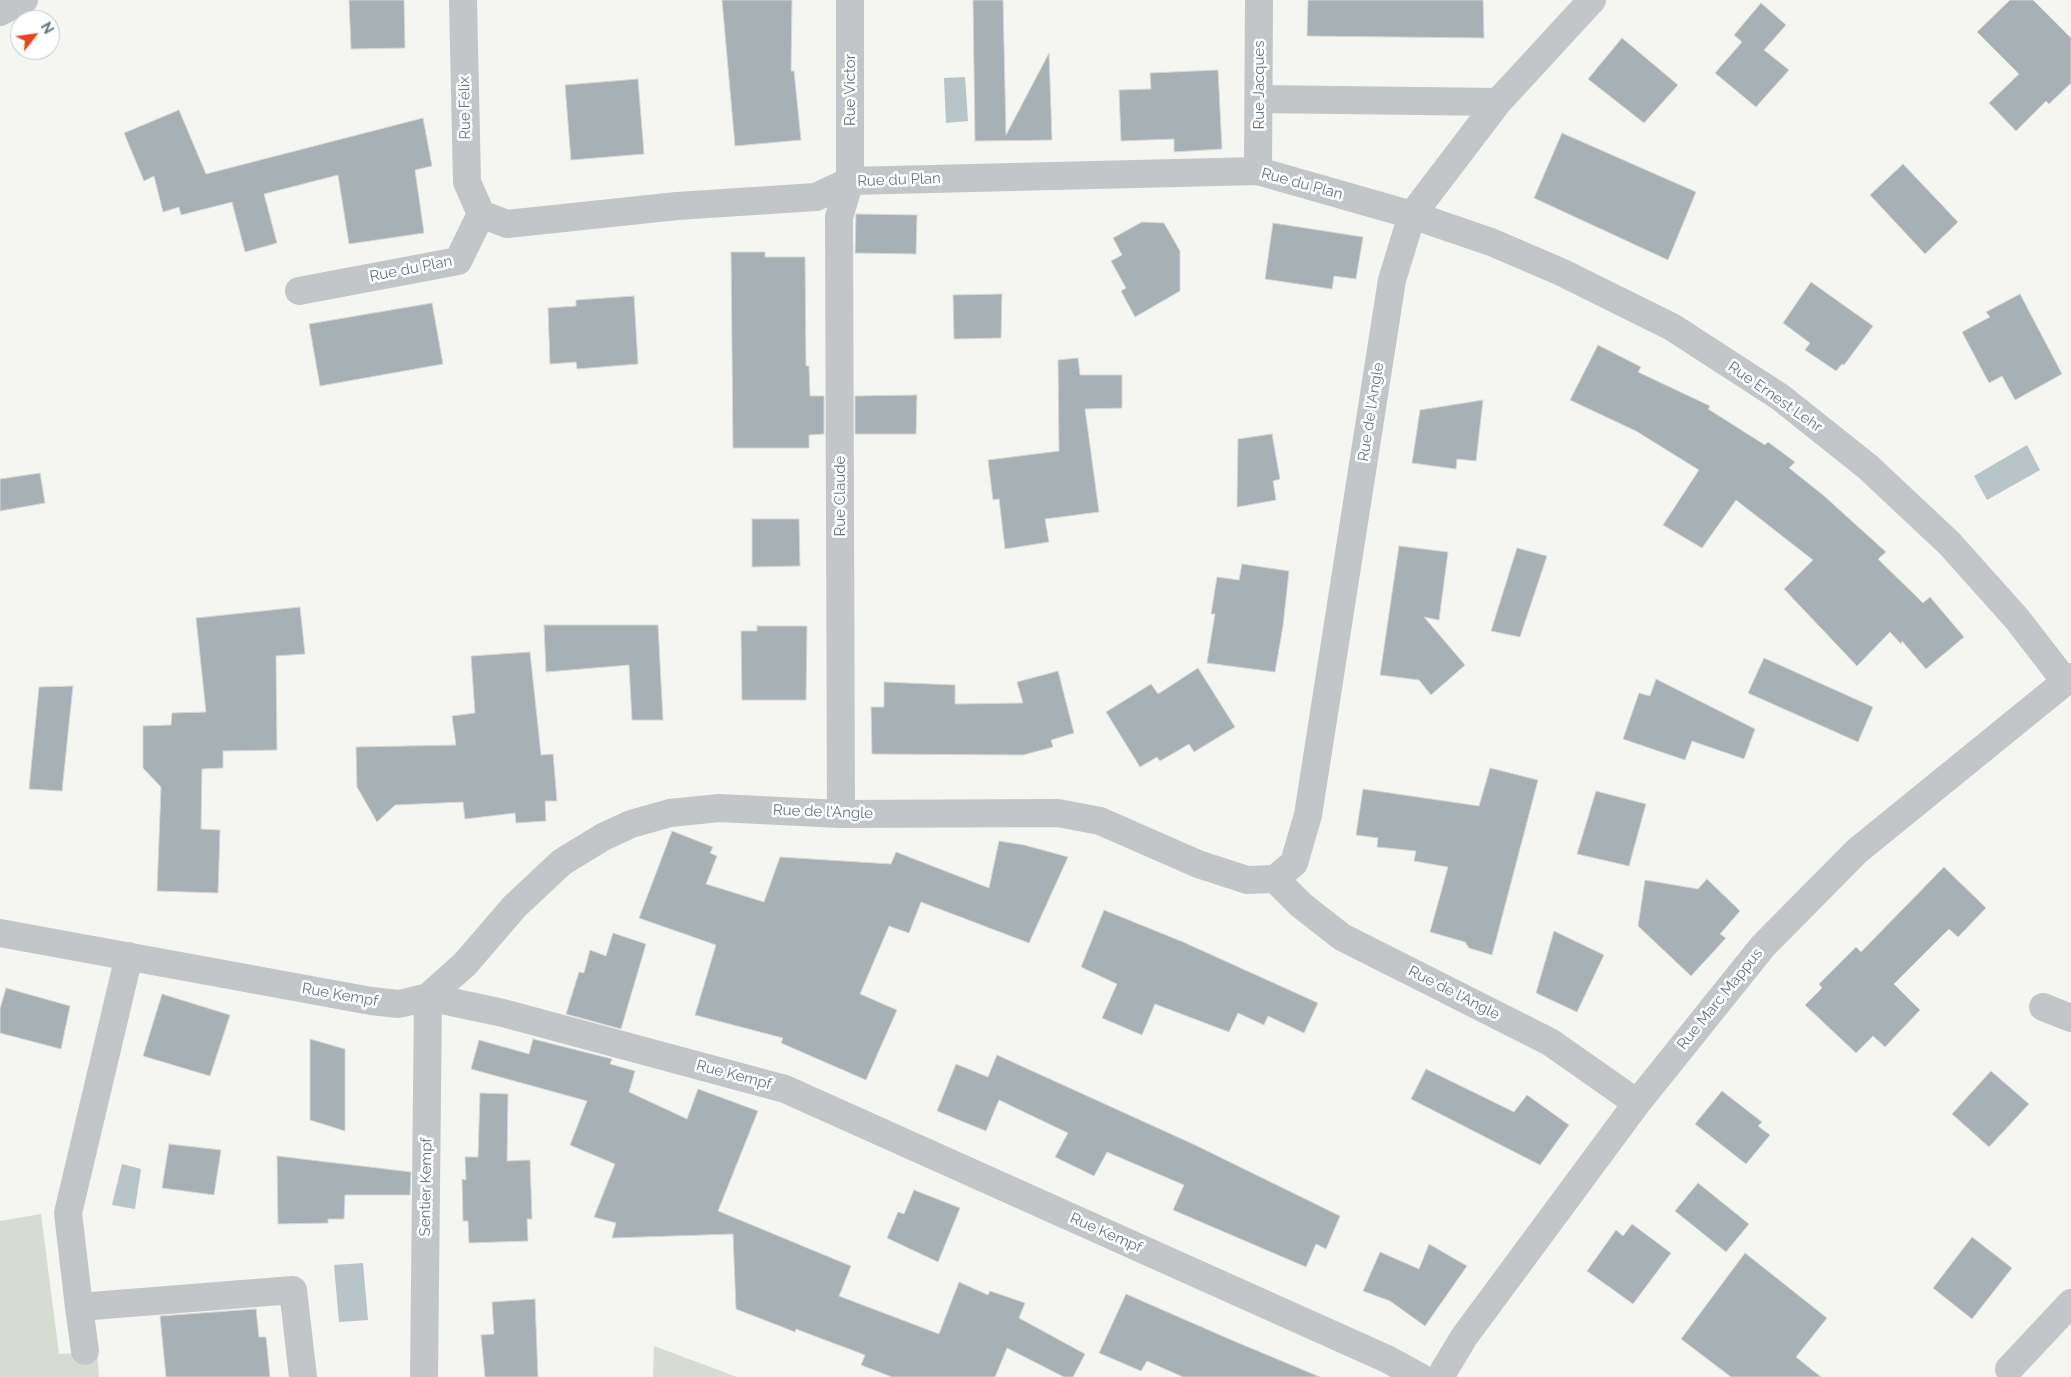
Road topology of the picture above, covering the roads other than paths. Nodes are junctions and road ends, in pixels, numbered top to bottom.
1 (24, 0) edge
2 (463, 0) edge
3 (850, 0) edge
4 (1260, 0) edge
5 (1592, 0) edge
6 (0, 12) edge
7 (1259, 99) junction
8 (1498, 102) junction
9 (1258, 171) junction
10 (850, 181) junction
11 (481, 214) junction
12 (1412, 215) junction
13 (299, 291) dead end
14 (2068, 679) edge
15 (841, 814) junction
16 (1275, 878) junction
17 (0, 933) edge
18 (129, 956) junction
19 (428, 997) junction
20 (2043, 1007) dead end
21 (2071, 1018) edge
22 (1637, 1103) junction
23 (2071, 1303) edge
24 (79, 1307) junction
25 (85, 1351) dead end
26 (2009, 1369) dead end
27 (303, 1377) edge
28 (424, 1377) edge
29 (1420, 1377) edge
30 (1440, 1377) edge

1 - 6 street
2 - 11 street, Rue Félix
3 - 10 street, Rue Victor
4 - 7 street, Rue Jacques
5 - 8 street, Rue de l'Angle
7 - 8 street
7 - 9 street, Rue Jacques
8 - 12 street, Rue de l'Angle
9 - 10 street, Rue du Plan
9 - 12 street, Rue du Plan
10 - 11 street, Rue du Plan
10 - 15 street, Rue Claude
11 - 13 street, Rue du Plan
12 - 14 street, Rue Ernest Lehr
12 - 16 street, Rue de l'Angle
14 - 22 street, Rue Marc Mappus
15 - 16 street, Rue de l'Angle
15 - 19 street, Rue de l'Angle
16 - 22 street, Rue de l'Angle
17 - 18 street, Rue Kempf
18 - 19 street, Rue Kempf
18 - 24 street
19 - 28 street, Sentier Kempf
19 - 29 street, Rue Kempf
20 - 21 street
22 - 30 street, Rue Marc Mappus
23 - 26 street
24 - 25 street
24 - 27 street

